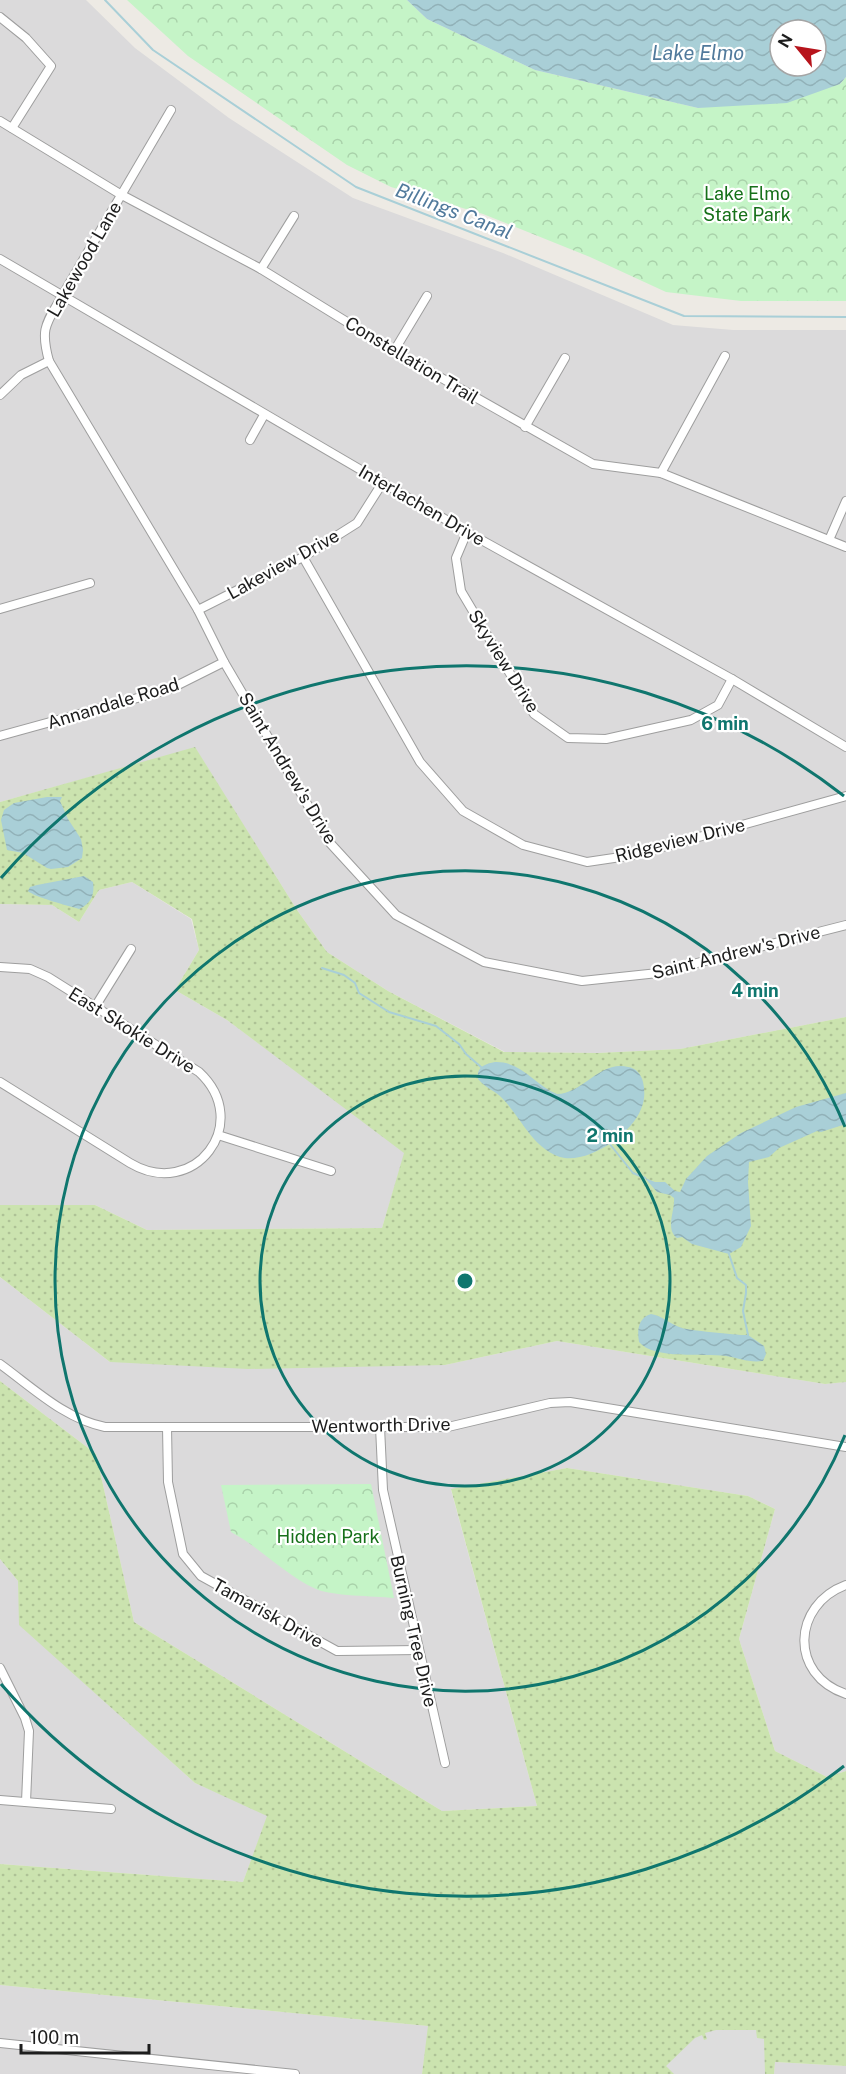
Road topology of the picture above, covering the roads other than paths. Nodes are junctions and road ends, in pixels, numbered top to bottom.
1 (0, 17) edge
2 (171, 110) dead end
3 (0, 121) edge
4 (12, 128) junction
5 (120, 194) junction
6 (294, 216) dead end
7 (0, 259) edge
8 (261, 269) junction
9 (62, 296) junction
10 (427, 296) dead end
11 (394, 351) junction
12 (725, 356) dead end
13 (565, 358) dead end
14 (49, 361) junction
15 (0, 394) edge
16 (264, 415) junction
17 (525, 427) junction
18 (250, 440) dead end
19 (661, 473) junction
20 (382, 482) junction
21 (846, 501) edge
22 (467, 532) junction
23 (829, 540) junction
24 (846, 547) edge
25 (303, 557) junction
26 (90, 583) dead end
27 (0, 609) edge
28 (198, 610) junction
29 (224, 662) junction
30 (732, 679) junction
31 (0, 736) edge
32 (846, 747) edge
33 (846, 796) edge
34 (846, 925) edge
35 (131, 949) dead end
36 (0, 967) edge
37 (95, 1007) junction
38 (0, 1082) edge
39 (218, 1135) junction
40 (331, 1171) dead end
41 (0, 1364) edge
42 (380, 1426) junction
43 (166, 1427) junction
44 (846, 1448) edge
45 (846, 1585) edge
46 (419, 1650) junction
47 (0, 1668) edge
48 (846, 1694) edge
49 (445, 1763) dead end
50 (0, 1800) edge
51 (26, 1802) junction
52 (111, 1809) dead end
53 (0, 2043) edge
54 (295, 2074) edge

1 - 4 street
2 - 5 street, Lakewood Lane
3 - 4 street, Constellation Trail
4 - 5 street, Constellation Trail
5 - 8 street, Constellation Trail
5 - 9 street, Lakewood Lane
6 - 8 street
7 - 9 street, Interlachen Drive
8 - 11 street, Constellation Trail
9 - 14 street, Lakewood Lane
9 - 16 street, Interlachen Drive
10 - 11 street
11 - 17 street, Constellation Trail
12 - 19 street
13 - 17 street
14 - 15 street
14 - 28 street, Saint Andrew's Drive
16 - 18 street
16 - 20 street, Interlachen Drive
17 - 19 street, Constellation Trail
19 - 23 street, Constellation Trail
20 - 22 street, Interlachen Drive
20 - 25 street, Lakeview Drive
21 - 23 street
22 - 30 street, Interlachen Drive
22 - 30 street, Skyview Drive
23 - 24 street, Constellation Trail
25 - 28 street, Lakeview Drive
25 - 33 street, Ridgeview Drive
26 - 27 street
28 - 29 street, Saint Andrew's Drive
29 - 31 street, Annandale Road
29 - 34 street, Saint Andrew's Drive
30 - 32 street, Interlachen Drive
35 - 37 street
36 - 37 street, East Skokie Drive
37 - 39 street, East Skokie Drive
38 - 39 street
39 - 40 street
41 - 43 street, Wentworth Drive
42 - 43 street, Wentworth Drive
42 - 44 street, Wentworth Drive
42 - 46 street, Burning Tree Drive
43 - 46 street, Tamarisk Drive
45 - 48 street
46 - 49 street, Burning Tree Drive
47 - 51 street
50 - 51 street
51 - 52 street
53 - 54 street

